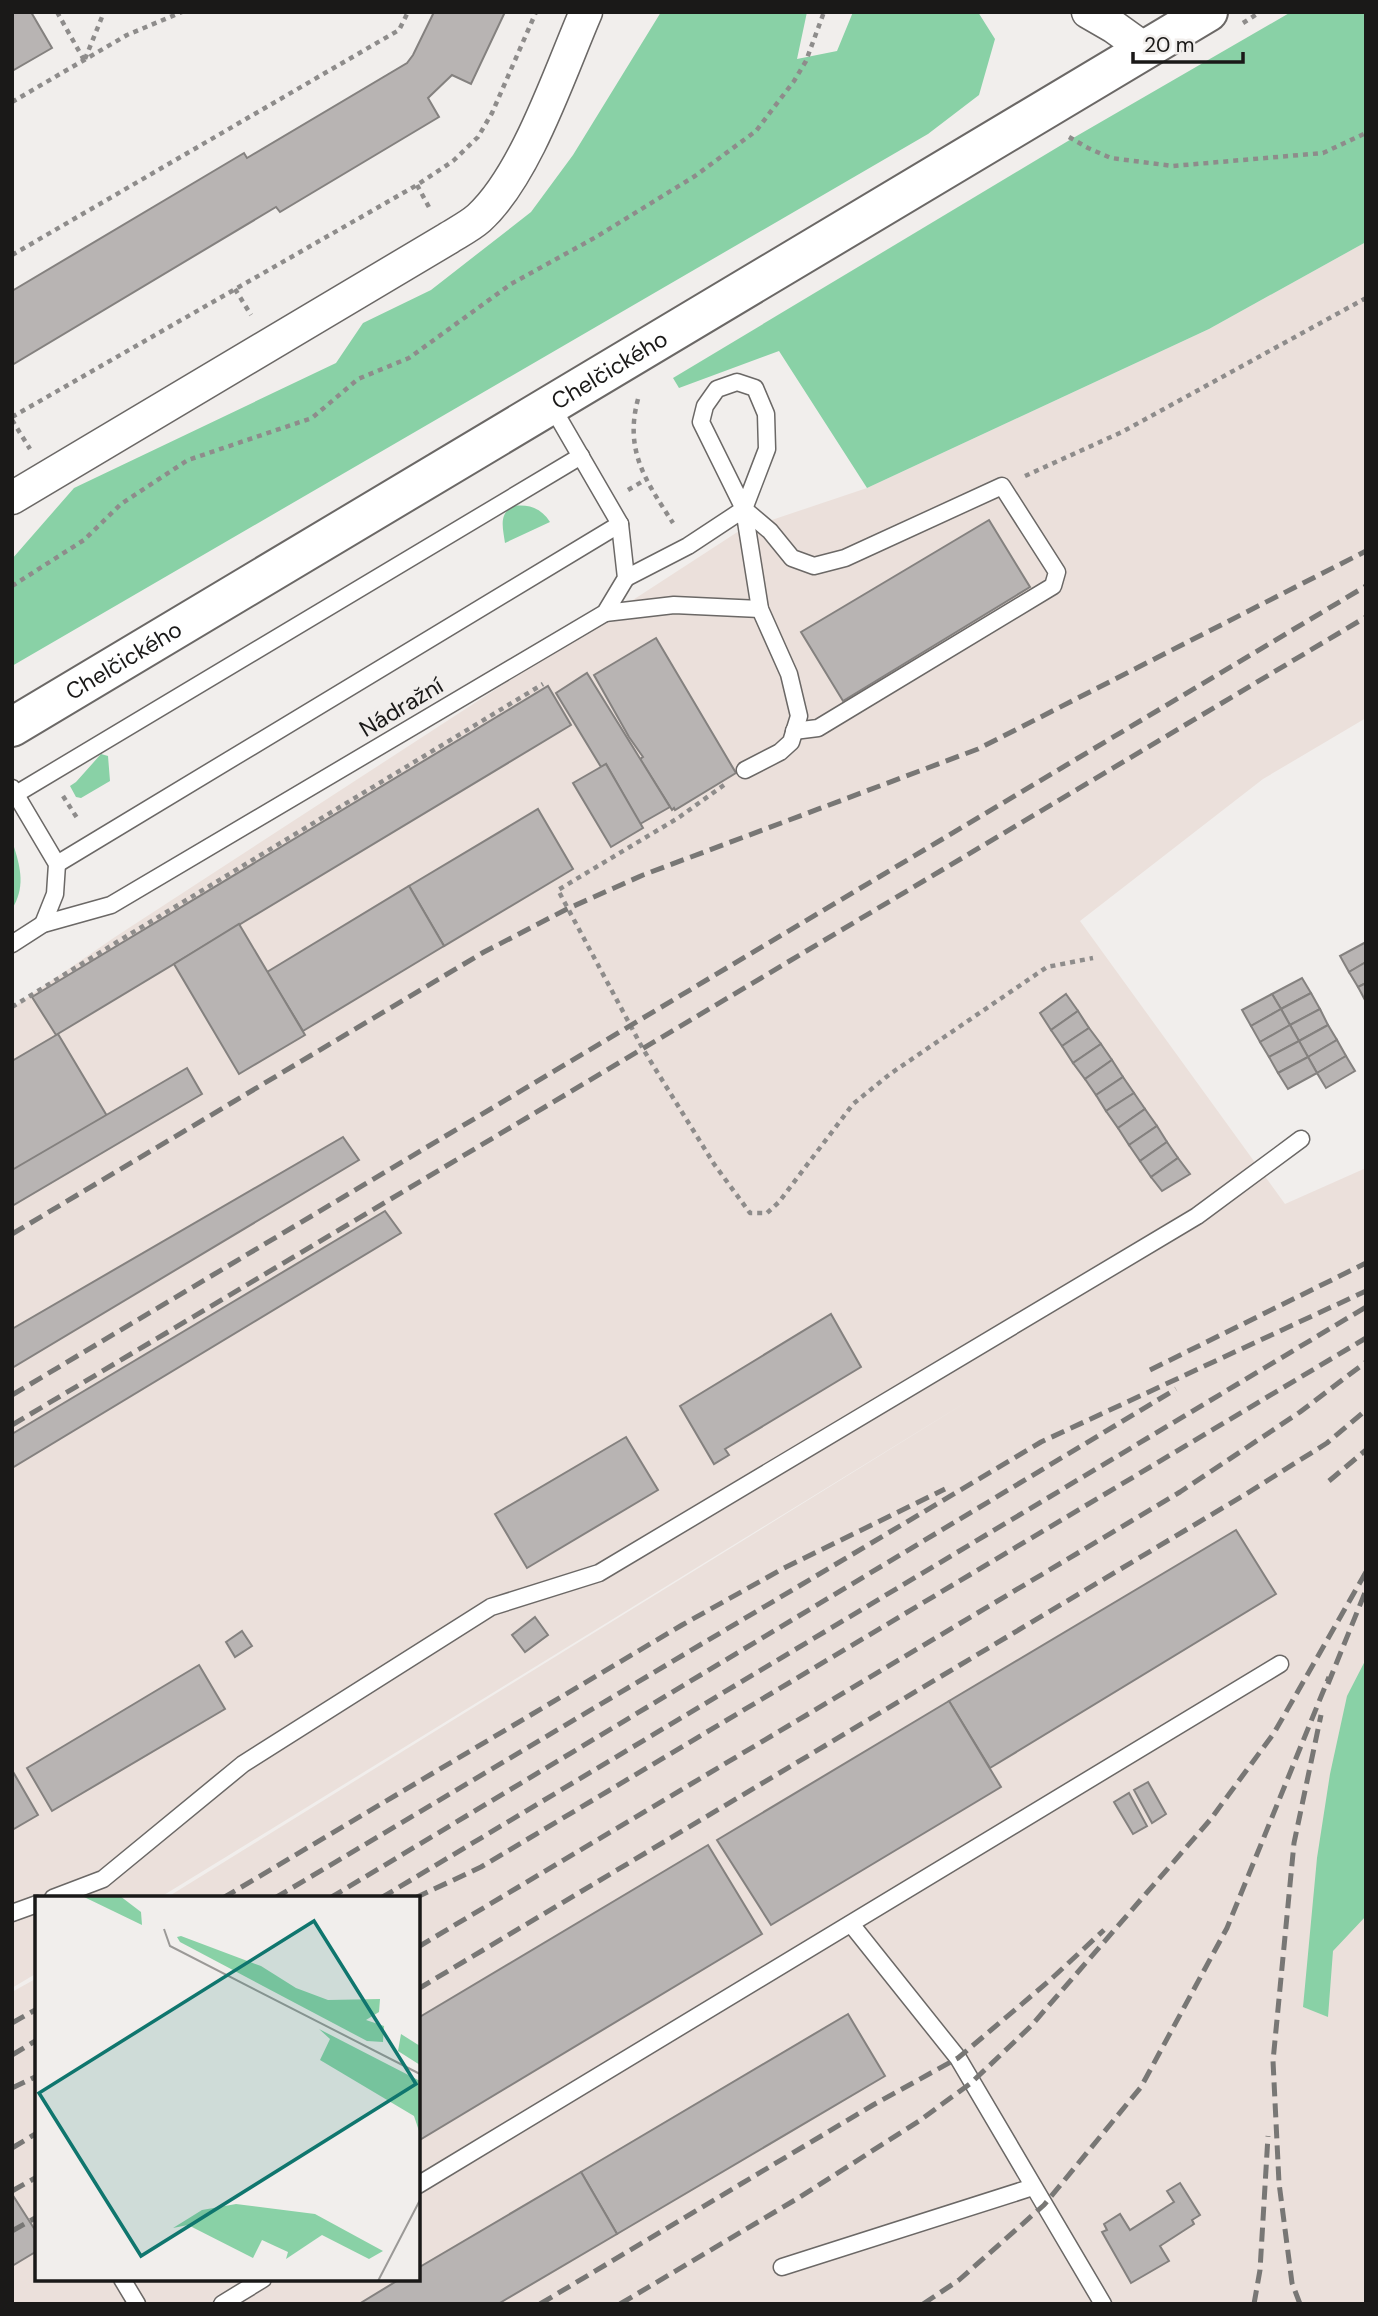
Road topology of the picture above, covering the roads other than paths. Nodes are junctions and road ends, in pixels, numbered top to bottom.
1 (586, 12) edge
2 (1088, 12) edge
3 (1208, 12) edge
4 (1146, 50) junction
5 (551, 405) junction
6 (581, 456) junction
7 (12, 498) edge
8 (744, 509) junction
9 (620, 524) junction
10 (626, 578) junction
11 (760, 609) junction
12 (605, 613) junction
13 (12, 727) edge
14 (794, 731) junction
15 (745, 770) road end
16 (14, 791) edge
17 (57, 864) junction
18 (43, 924) junction
19 (12, 944) edge
20 (1301, 1139) dead end
21 (1280, 1664) dead end
22 (58, 1896) edge
23 (35, 1905) edge
24 (12, 1913) edge
25 (851, 1924) junction
26 (420, 2184) edge
27 (1033, 2187) junction
28 (782, 2267) dead end
29 (123, 2281) edge
30 (260, 2281) edge
31 (137, 2304) edge
32 (222, 2304) edge
33 (1103, 2304) edge

1 - 7 street
2 - 4 street
3 - 4 street, Chelčického
4 - 5 street, Chelčického
5 - 6 lane
5 - 13 street, Chelčického
6 - 9 lane
6 - 16 lane
8 - 8 lane
8 - 10 lane
8 - 11 lane
8 - 14 lane
9 - 10 lane
9 - 17 lane
10 - 12 lane, Nádražní
11 - 12 lane
11 - 14 lane
12 - 18 lane, Nádražní
14 - 15 lane
16 - 17 lane
17 - 18 lane
18 - 19 lane, Nádražní
20 - 22 lane
21 - 25 lane
23 - 24 lane
25 - 26 lane
25 - 27 lane
27 - 28 lane
27 - 33 lane
29 - 31 lane
30 - 32 lane

